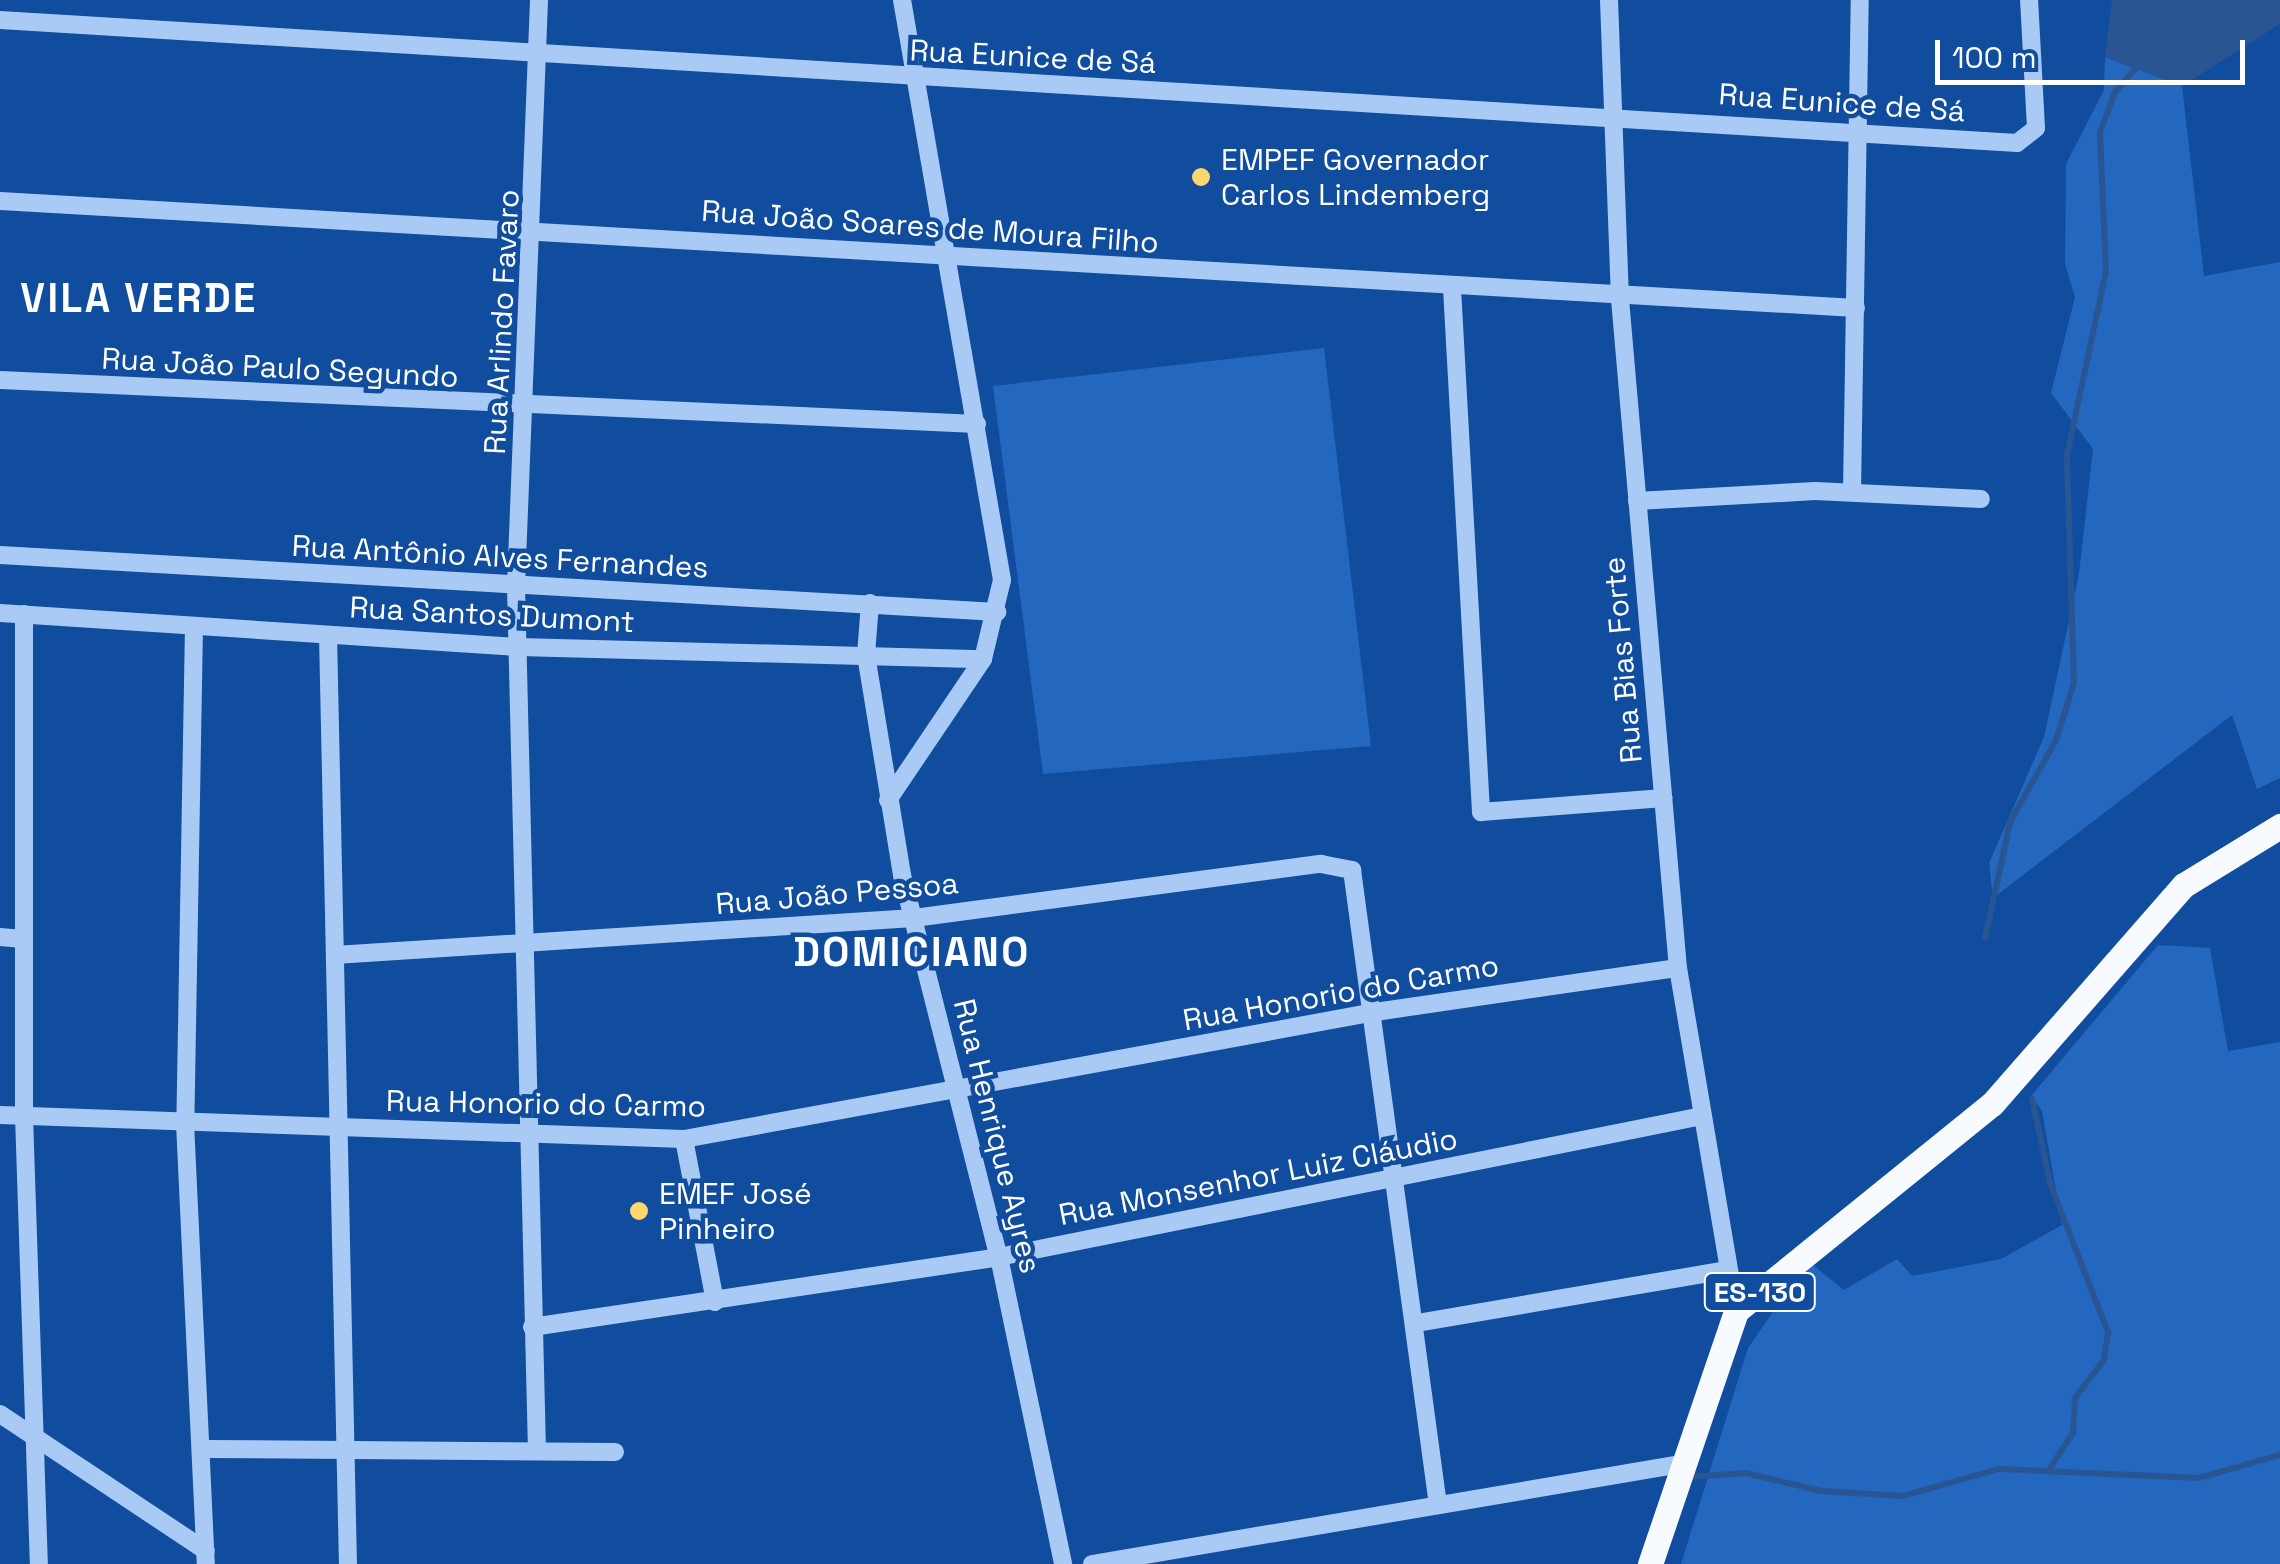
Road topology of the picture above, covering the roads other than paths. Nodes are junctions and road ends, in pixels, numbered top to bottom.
1 (539, 0) edge
2 (902, 0) edge
3 (1609, 0) edge
4 (1860, 0) edge
5 (2029, 0) edge
6 (0, 20) edge
7 (538, 56) junction
8 (915, 78) junction
9 (1613, 114) junction
10 (1858, 133) junction
11 (0, 201) edge
12 (534, 227) junction
13 (947, 257) junction
14 (1452, 288) junction
15 (1620, 298) junction
16 (1856, 308) junction
17 (0, 380) edge
18 (525, 408) junction
19 (978, 424) junction
20 (1852, 492) junction
21 (1980, 498) dead end
22 (1637, 501) junction
23 (0, 555) edge
24 (516, 586) junction
25 (870, 603) junction
26 (997, 612) junction
27 (0, 613) edge
28 (24, 614) junction
29 (194, 626) junction
30 (328, 634) junction
31 (519, 647) junction
32 (866, 655) junction
33 (982, 660) junction
34 (1663, 798) junction
35 (888, 800) junction
36 (2280, 826) edge
37 (914, 918) junction
38 (0, 937) edge
39 (23, 939) junction
40 (521, 946) junction
41 (335, 955) junction
42 (1678, 968) junction
43 (1375, 1012) junction
44 (959, 1090) junction
45 (0, 1116) edge
46 (24, 1116) junction
47 (1698, 1118) junction
48 (185, 1124) junction
49 (334, 1128) junction
50 (522, 1134) junction
51 (684, 1139) junction
52 (1398, 1177) junction
53 (999, 1257) junction
54 (1728, 1270) junction
55 (715, 1302) junction
56 (1736, 1312) junction
57 (1418, 1324) junction
58 (532, 1328) junction
59 (0, 1414) edge
60 (34, 1438) junction
61 (203, 1448) junction
62 (537, 1451) junction
63 (615, 1452) dead end
64 (346, 1453) junction
65 (1687, 1462) junction
66 (1438, 1505) junction
67 (206, 1557) edge
68 (39, 1564) edge
69 (348, 1564) edge
70 (1063, 1564) edge
71 (1092, 1564) edge
72 (1650, 1564) edge

1 - 7 street, Rua Arlindo Favaro
2 - 8 street
3 - 9 street, Rua Bias Forte
4 - 10 street
5 - 10 street, Rua Eunice de Sá
6 - 7 street, Rua Eunice de Sá
7 - 8 street, Rua Eunice de Sá
7 - 12 street, Rua Arlindo Favaro
8 - 9 street, Rua Eunice de Sá
8 - 13 street
9 - 10 street, Rua Eunice de Sá
9 - 15 street, Rua Bias Forte
10 - 16 street
11 - 12 street, Rua João Soares de Moura Filho
12 - 13 street, Rua João Soares de Moura Filho
12 - 18 street, Rua Arlindo Favaro
13 - 14 street, Rua João Soares de Moura Filho
13 - 19 street
14 - 15 street, Rua João Soares de Moura Filho
14 - 34 street
15 - 16 street, Rua João Soares de Moura Filho
15 - 22 street, Rua Bias Forte
16 - 20 street
17 - 18 street, Rua João Paulo Segundo
18 - 19 street, Rua João Paulo Segundo
18 - 24 street, Rua Arlindo Favaro
19 - 26 street
20 - 21 street
20 - 22 street
22 - 34 street, Rua Bias Forte
23 - 24 street, Rua Antônio Alves Fernandes
24 - 25 street, Rua Antônio Alves Fernandes
24 - 31 street, Rua Arlindo Favaro
25 - 26 street, Rua Antônio Alves Fernandes
25 - 32 street, Rua Henrique Ayres
26 - 33 street
27 - 28 street, Rua Santos Dumont
28 - 29 street, Rua Santos Dumont
28 - 39 street
29 - 30 street, Rua Santos Dumont
29 - 48 street
30 - 31 street, Rua Santos Dumont
30 - 41 street
31 - 32 street, Rua Santos Dumont
31 - 40 street, Rua Arlindo Favaro
32 - 33 street, Rua Santos Dumont
32 - 35 street, Rua Henrique Ayres
33 - 35 street
34 - 42 street, Rua Bias Forte
35 - 37 street, Rua Henrique Ayres
36 - 56 main road, ES-130
37 - 40 street, Rua João Pessoa
37 - 43 street, Rua João Pessoa
37 - 44 street, Rua Henrique Ayres
38 - 39 street
39 - 46 street
40 - 41 street, Rua João Pessoa
40 - 50 street, Rua Arlindo Favaro
41 - 49 street
42 - 43 street, Rua Honorio do Carmo
42 - 47 street, Rua Bias Forte
43 - 44 street, Rua Honorio do Carmo
43 - 52 street
44 - 51 street, Rua Honorio do Carmo
44 - 53 street, Rua Henrique Ayres
45 - 46 street, Rua Honorio do Carmo
46 - 48 street, Rua Honorio do Carmo
46 - 60 street
47 - 52 street, Rua Monsenhor Luiz Cláudio
47 - 54 street, Rua Bias Forte
48 - 49 street, Rua Honorio do Carmo
48 - 61 street
49 - 50 street, Rua Honorio do Carmo
49 - 64 street
50 - 51 street, Rua Honorio do Carmo
50 - 58 street, Rua Arlindo Favaro
51 - 55 street
52 - 53 street, Rua Monsenhor Luiz Cláudio
52 - 57 street
53 - 55 street, Rua Monsenhor Luiz Cláudio
53 - 70 street, Rua Henrique Ayres
54 - 56 street, Rua Bias Forte
54 - 57 street
55 - 58 street, Rua Monsenhor Luiz Cláudio
56 - 65 main road, ES-130
57 - 66 street
58 - 62 street, Rua Arlindo Favaro
59 - 60 street
60 - 67 street
60 - 68 street
61 - 64 street
61 - 67 street
62 - 63 street
62 - 64 street
64 - 69 street
65 - 66 street
65 - 72 main road, ES-130
66 - 71 street

